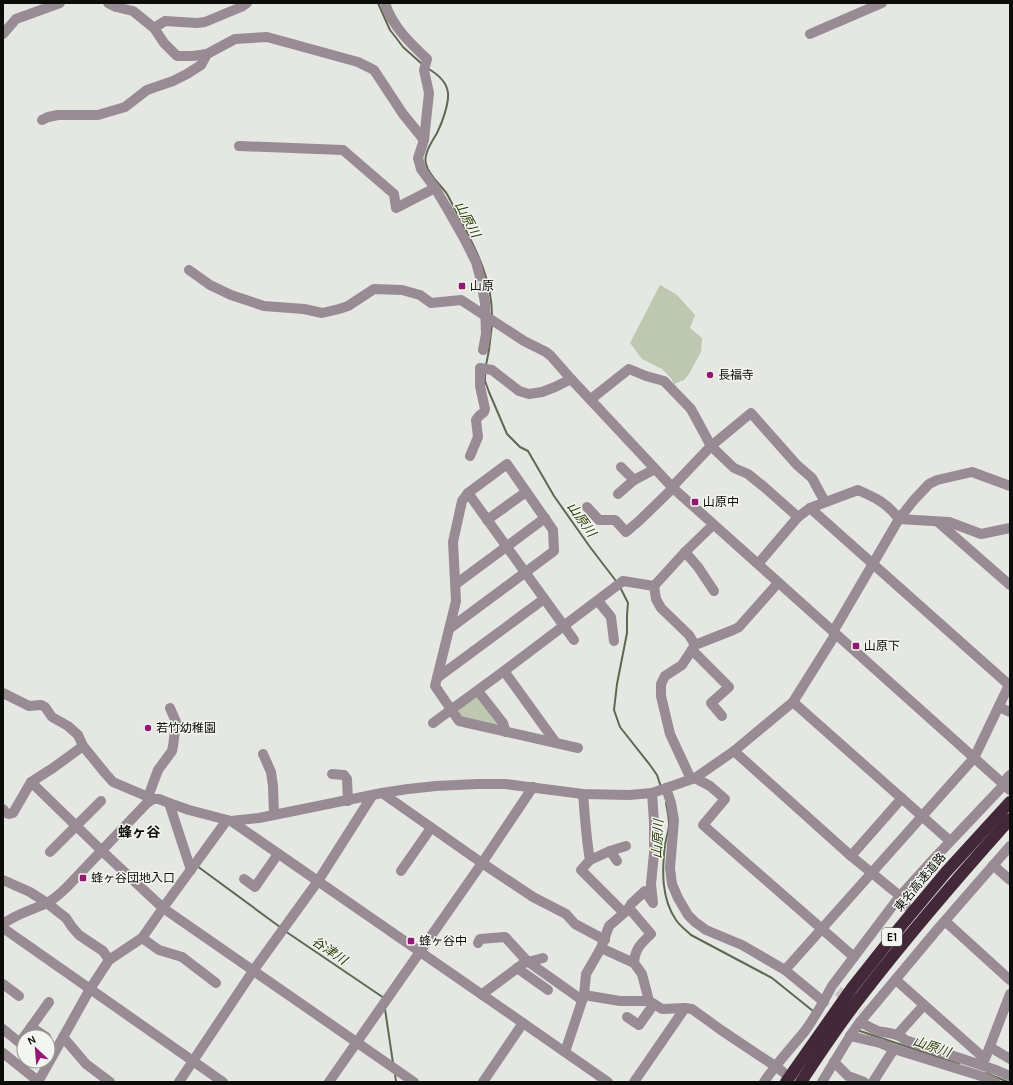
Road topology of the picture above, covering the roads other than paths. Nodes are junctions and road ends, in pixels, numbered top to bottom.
1 (60, 3) edge
2 (108, 3) edge
3 (247, 3) edge
4 (385, 3) edge
5 (882, 3) edge
6 (872, 5) edge
7 (154, 28) junction
8 (3, 34) edge
9 (810, 34) dead end
10 (207, 54) junction
11 (42, 120) dead end
12 (424, 140) junction
13 (239, 146) dead end
14 (435, 188) junction
15 (189, 270) dead end
16 (485, 315) junction
17 (484, 350) dead end
18 (571, 379) junction
19 (591, 400) junction
20 (711, 446) junction
21 (470, 456) dead end
22 (621, 467) dead end
23 (655, 470) junction
24 (634, 480) junction
25 (1010, 486) edge
26 (672, 488) junction
27 (526, 492) junction
28 (468, 493) junction
29 (618, 494) dead end
30 (825, 502) junction
31 (587, 507) dead end
32 (810, 508) junction
33 (798, 517) junction
34 (545, 518) junction
35 (899, 519) junction
36 (487, 520) junction
37 (938, 522) junction
38 (713, 525) junction
39 (1010, 528) edge
40 (506, 547) junction
41 (685, 552) junction
42 (758, 564) junction
43 (872, 564) junction
44 (525, 573) junction
45 (778, 583) junction
46 (456, 584) junction
47 (1010, 585) edge
48 (654, 586) junction
49 (714, 591) dead end
50 (544, 599) junction
51 (598, 601) junction
52 (564, 626) junction
53 (449, 629) junction
54 (834, 633) junction
55 (574, 640) dead end
56 (614, 641) dead end
57 (694, 647) junction
58 (504, 671) junction
59 (437, 678) junction
60 (1010, 684) edge
61 (478, 691) junction
62 (3, 693) edge
63 (793, 702) junction
64 (999, 707) junction
65 (170, 708) dead end
66 (451, 710) junction
67 (1010, 712) edge
68 (722, 716) dead end
69 (432, 723) dead end
70 (506, 732) junction
71 (556, 743) junction
72 (83, 746) junction
73 (578, 748) dead end
74 (734, 751) junction
75 (263, 754) dead end
76 (973, 758) junction
77 (332, 774) dead end
78 (1009, 778) edge
79 (693, 779) junction
80 (31, 782) junction
81 (532, 787) junction
82 (666, 788) junction
83 (652, 793) junction
84 (583, 794) junction
85 (1006, 794) edge
86 (377, 795) junction
87 (150, 798) junction
88 (902, 798) junction
89 (101, 801) dead end
90 (348, 801) junction
91 (169, 803) junction
92 (3, 809) edge
93 (274, 815) junction
94 (922, 816) junction
95 (1010, 819) edge
96 (229, 821) junction
97 (76, 826) junction
98 (431, 828) junction
99 (950, 841) junction
100 (626, 846) dead end
101 (1010, 846) edge
102 (102, 851) junction
103 (610, 851) junction
104 (50, 852) dead end
105 (278, 854) junction
106 (851, 856) junction
107 (590, 860) junction
108 (617, 861) dead end
109 (482, 863) junction
110 (993, 865) junction
111 (191, 870) junction
112 (401, 871) dead end
113 (871, 872) junction
114 (244, 879) dead end
115 (3, 880) edge
116 (1010, 880) edge
117 (318, 881) junction
118 (899, 897) junction
119 (47, 903) junction
120 (906, 906) dead end
121 (163, 908) junction
122 (627, 911) junction
123 (945, 921) junction
124 (3, 924) edge
125 (3, 928) edge
126 (821, 928) junction
127 (142, 938) junction
128 (478, 943) dead end
129 (603, 944) junction
130 (420, 952) junction
131 (854, 957) junction
132 (543, 958) dead end
133 (109, 960) junction
134 (527, 961) junction
135 (634, 962) junction
136 (517, 968) junction
137 (785, 970) junction
138 (253, 971) junction
139 (896, 980) junction
140 (1010, 980) edge
141 (216, 983) dead end
142 (3, 984) edge
143 (90, 989) junction
144 (548, 990) dead end
145 (1010, 994) edge
146 (483, 995) junction
147 (19, 996) dead end
148 (583, 998) junction
149 (48, 1002) dead end
150 (652, 1002) junction
151 (824, 1002) junction
152 (924, 1005) junction
153 (685, 1008) junction
154 (627, 1017) dead end
155 (523, 1023) junction
156 (858, 1023) junction
157 (31, 1027) joint
158 (3, 1029) edge
159 (34, 1029) edge
160 (898, 1035) junction
161 (63, 1037) junction
162 (16, 1040) edge
163 (356, 1042) junction
164 (990, 1046) junction
165 (57, 1049) joint
166 (894, 1049) junction
167 (565, 1052) junction
168 (3, 1053) edge
169 (1010, 1059) edge
170 (192, 1061) junction
171 (834, 1062) junction
172 (983, 1062) junction
173 (781, 1073) edge
174 (1010, 1076) edge
175 (38, 1082) edge
176 (110, 1082) edge
177 (179, 1082) edge
178 (223, 1082) edge
179 (329, 1082) edge
180 (414, 1082) edge
181 (483, 1082) edge
182 (608, 1082) edge
183 (634, 1082) edge
184 (764, 1082) edge
185 (801, 1082) edge
186 (822, 1082) edge
187 (864, 1082) edge
188 (874, 1082) edge
189 (995, 1082) edge

1 - 8 street
2 - 7 street
3 - 7 street
4 - 12 street
5 - 6 street
6 - 9 street
7 - 10 street
10 - 11 street
10 - 12 street
12 - 14 street
13 - 14 street
14 - 16 street
15 - 16 street
16 - 17 street
16 - 18 street
18 - 19 street
18 - 21 street
19 - 20 street
19 - 23 street
20 - 26 street
20 - 30 street
20 - 33 street
22 - 24 street
23 - 24 street
23 - 26 street
24 - 29 street
25 - 35 street
26 - 31 street
26 - 38 street
27 - 28 street
27 - 34 street
27 - 36 street
28 - 36 street
28 - 46 street
30 - 32 street
30 - 35 street
32 - 33 street
32 - 43 street
33 - 42 street
34 - 40 street
34 - 44 street
35 - 37 street
35 - 43 street
36 - 40 street
37 - 39 street
37 - 47 street
38 - 41 street
38 - 42 street
40 - 44 street
40 - 46 street
41 - 48 street
41 - 49 street
42 - 45 street
43 - 54 street
43 - 60 street
44 - 50 street
44 - 53 street
45 - 54 street
45 - 57 street
46 - 53 street
48 - 51 street
48 - 57 street
50 - 52 street
50 - 59 street
51 - 52 street
51 - 56 street
52 - 55 street
52 - 58 street
53 - 59 street
54 - 63 street
54 - 76 street
57 - 68 street
57 - 79 street
58 - 61 street
58 - 71 street
59 - 66 street
60 - 64 street
61 - 66 street
61 - 70 street
62 - 72 street
63 - 74 street
63 - 88 street
64 - 67 street
64 - 76 street
65 - 87 street
66 - 69 street
66 - 70 street
70 - 71 street
71 - 73 street
72 - 80 street
72 - 87 street
74 - 79 street
74 - 106 street
75 - 93 street
76 - 78 street
76 - 85 street
76 - 94 street
77 - 90 street
79 - 82 street
79 - 126 street
80 - 92 street
80 - 97 street
81 - 84 street
81 - 86 street
81 - 109 street
82 - 83 street
82 - 137 street
83 - 84 street
83 - 122 street
84 - 107 street
85 - 99 street
85 - 173 highway, 東名高速道路 / E1
86 - 90 street
86 - 98 street
86 - 117 street
87 - 91 street
87 - 102 street
88 - 94 street
88 - 106 street
89 - 97 street
90 - 93 street
91 - 96 street
91 - 111 street
93 - 96 street
94 - 99 street
94 - 113 street
95 - 185 highway, E1
96 - 105 street
96 - 111 street
97 - 102 street
97 - 104 street
98 - 109 street
98 - 112 street
99 - 118 street
100 - 103 street
101 - 110 street
102 - 119 street
102 - 121 street
103 - 107 street
103 - 108 street
105 - 114 street
105 - 117 street
106 - 113 street
107 - 122 street
109 - 129 street
109 - 130 street
110 - 116 street
110 - 123 street
111 - 121 street
113 - 118 street
113 - 126 street
115 - 119 street
117 - 130 street
117 - 138 street
118 - 120 street
118 - 131 street
119 - 124 street
119 - 133 street
121 - 127 street
121 - 138 street
122 - 129 street
122 - 135 street
123 - 139 street
123 - 140 street
125 - 143 street
126 - 131 street
126 - 137 street
127 - 133 street
127 - 141 street
128 - 134 street
129 - 135 street
129 - 148 street
130 - 146 street
130 - 163 street
131 - 151 street
132 - 134 street
133 - 143 street
134 - 136 street
134 - 148 street
135 - 150 street
136 - 144 street
136 - 146 street
137 - 151 street
138 - 163 street
138 - 170 street
139 - 152 street
139 - 156 street
142 - 147 street
143 - 161 street
143 - 170 street
145 - 164 street
146 - 155 street
148 - 150 street
148 - 167 street
149 - 157 street
150 - 153 street
150 - 154 street
151 - 173 street
152 - 160 street
152 - 172 street
153 - 173 street
153 - 183 street
155 - 167 street
155 - 181 street
156 - 160 street
156 - 166 street
156 - 171 street
157 - 159 street
158 - 162 street
160 - 172 street
161 - 165 street
161 - 176 street
163 - 179 street
163 - 180 street
164 - 169 street
164 - 172 street
165 - 175 street
166 - 188 street
166 - 189 street
167 - 182 street
168 - 175 street
170 - 177 street
170 - 178 street
171 - 186 street
171 - 187 street
172 - 174 street
173 - 184 street

